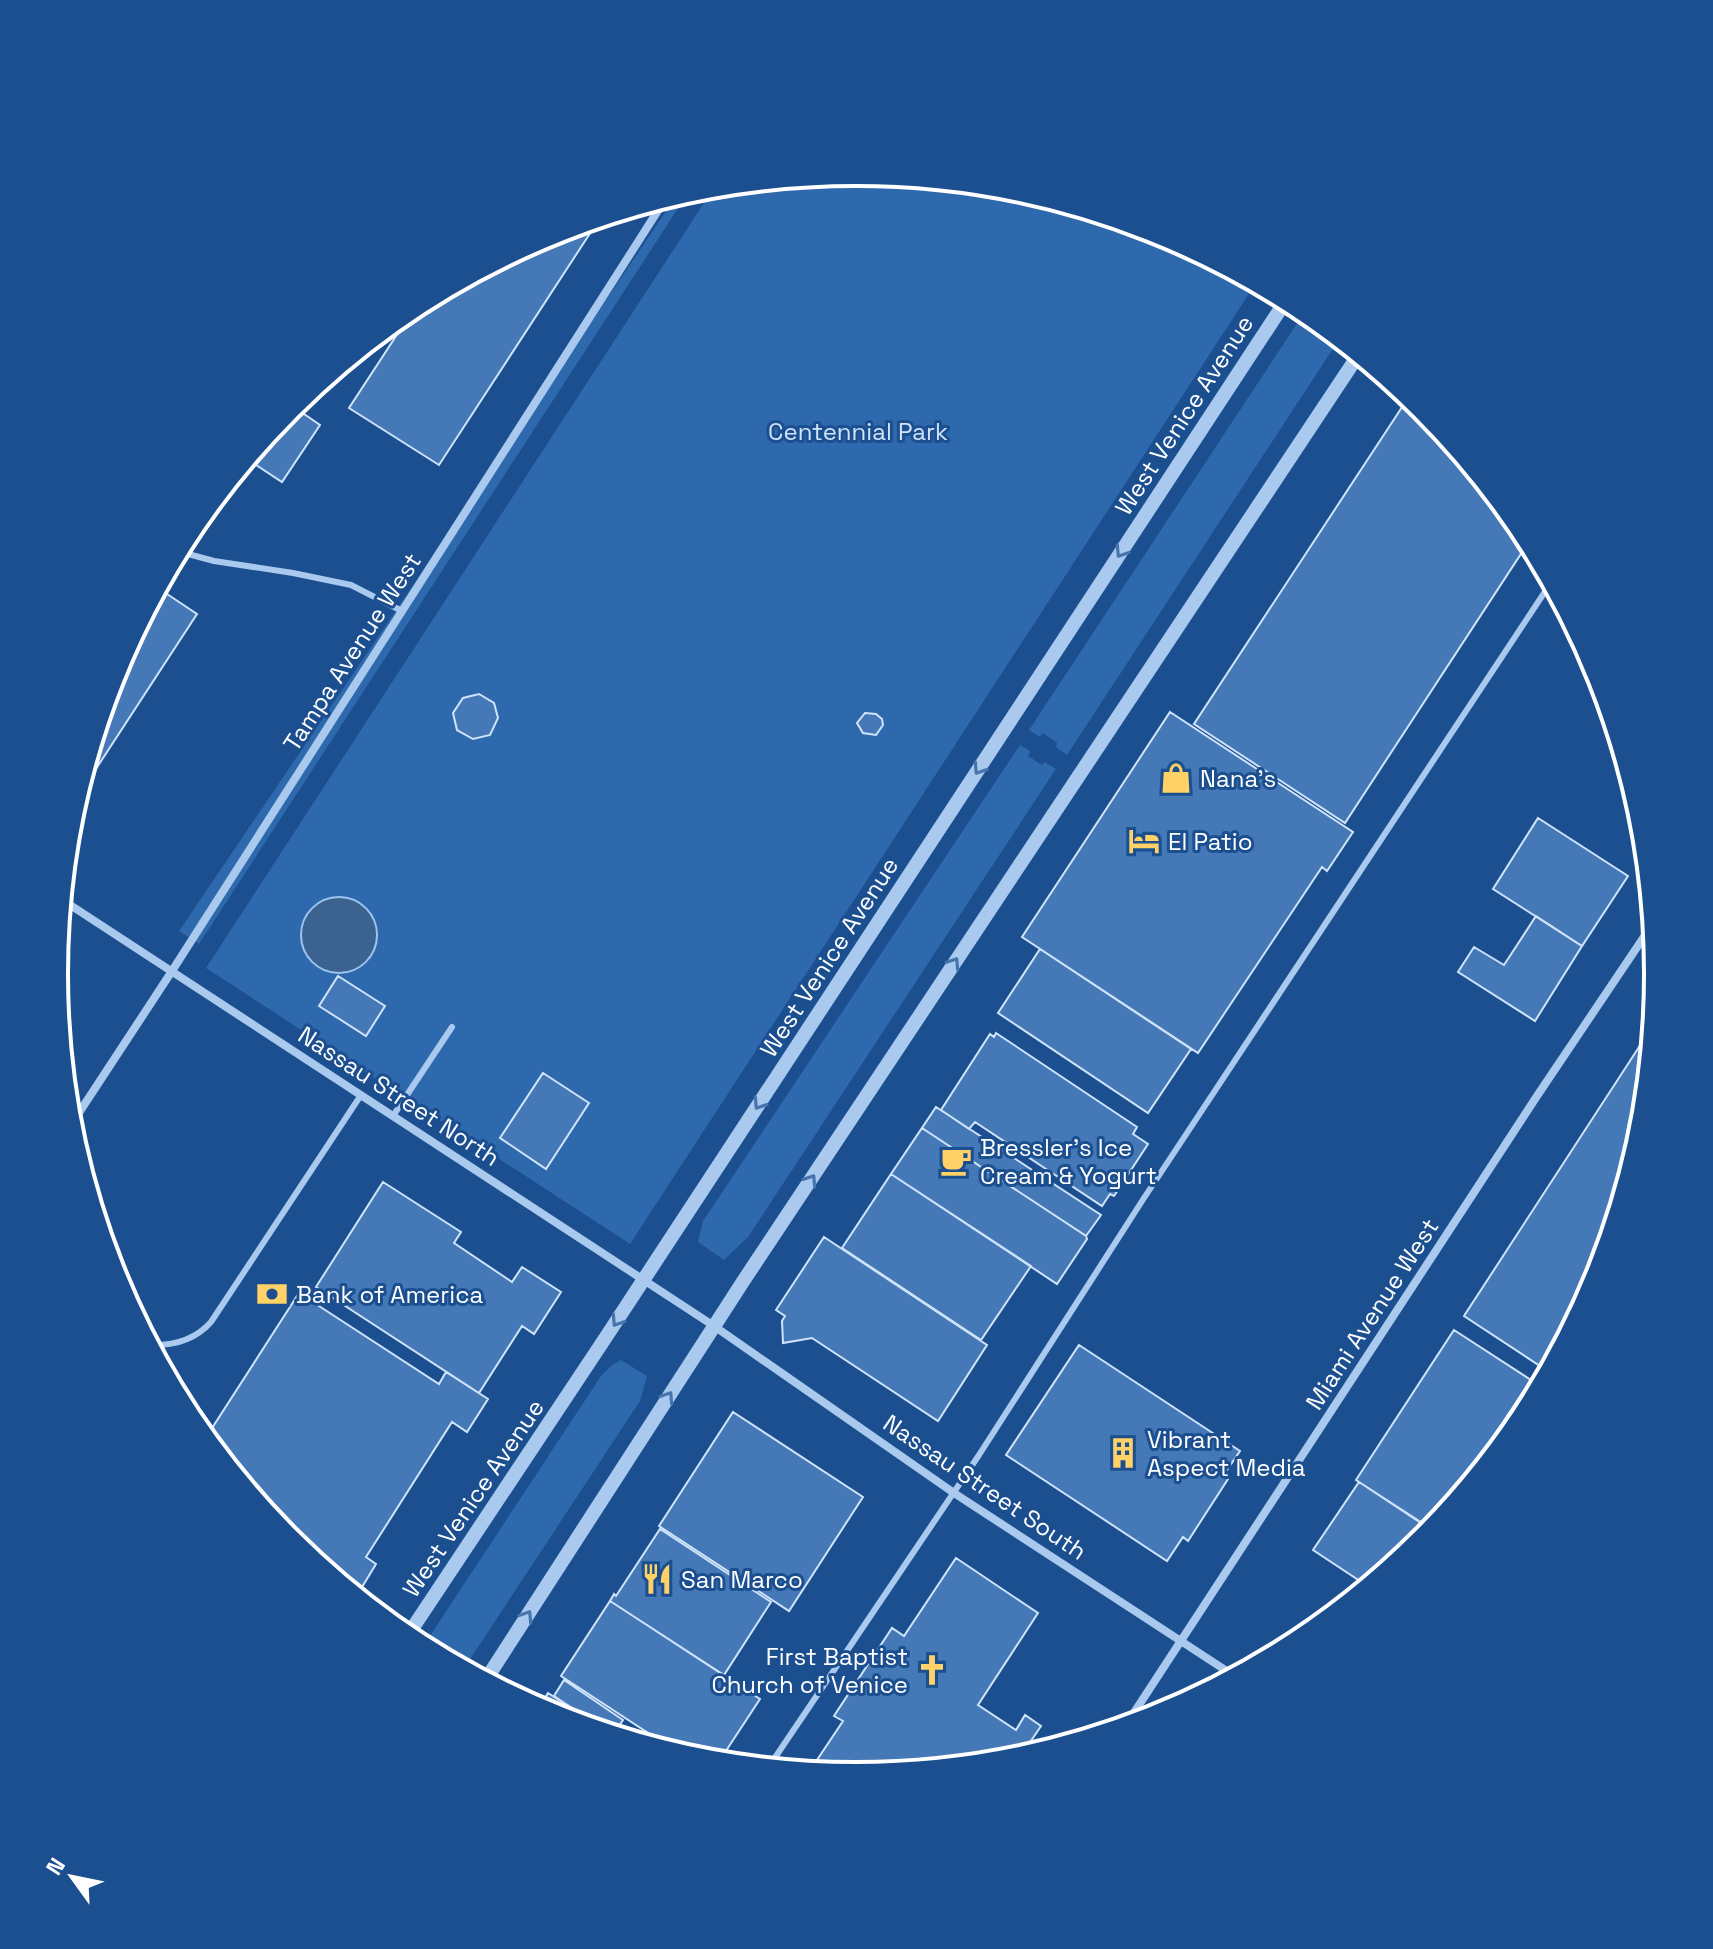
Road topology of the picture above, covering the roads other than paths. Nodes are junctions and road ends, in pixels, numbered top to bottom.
1 (657, 212) edge
2 (1280, 310) edge
3 (1353, 363) edge
4 (190, 554) edge
5 (1545, 591) edge
6 (402, 611) junction
7 (72, 906) edge
8 (1644, 938) edge
9 (172, 971) junction
10 (452, 1027) dead end
11 (361, 1095) junction
12 (80, 1111) edge
13 (393, 1116) junction
14 (644, 1280) junction
15 (714, 1326) junction
16 (161, 1346) edge
17 (954, 1493) junction
18 (413, 1627) edge
19 (1181, 1642) junction
20 (1226, 1671) edge
21 (490, 1672) edge
22 (1135, 1712) edge
23 (775, 1758) edge

1 - 6 street, Tampa Avenue West
2 -> 14 street, West Venice Avenue
15 -> 3 street
4 - 6 lane
5 - 17 lane
6 - 9 street, Tampa Avenue West
7 - 9 street, Nassau Street North
8 - 19 street, Miami Avenue West
9 - 11 street, Nassau Street North
9 - 12 street, Tampa Avenue West
10 - 13 lane
11 - 13 street, Nassau Street North
11 - 16 lane
13 - 14 street, Nassau Street North
14 - 15 street, Nassau Street North
14 -> 18 street, West Venice Avenue
15 - 17 street, Nassau Street South
21 -> 15 street
17 - 19 street, Nassau Street South
17 - 23 lane
19 - 20 street, Nassau Street South
19 - 22 street, Miami Avenue West

